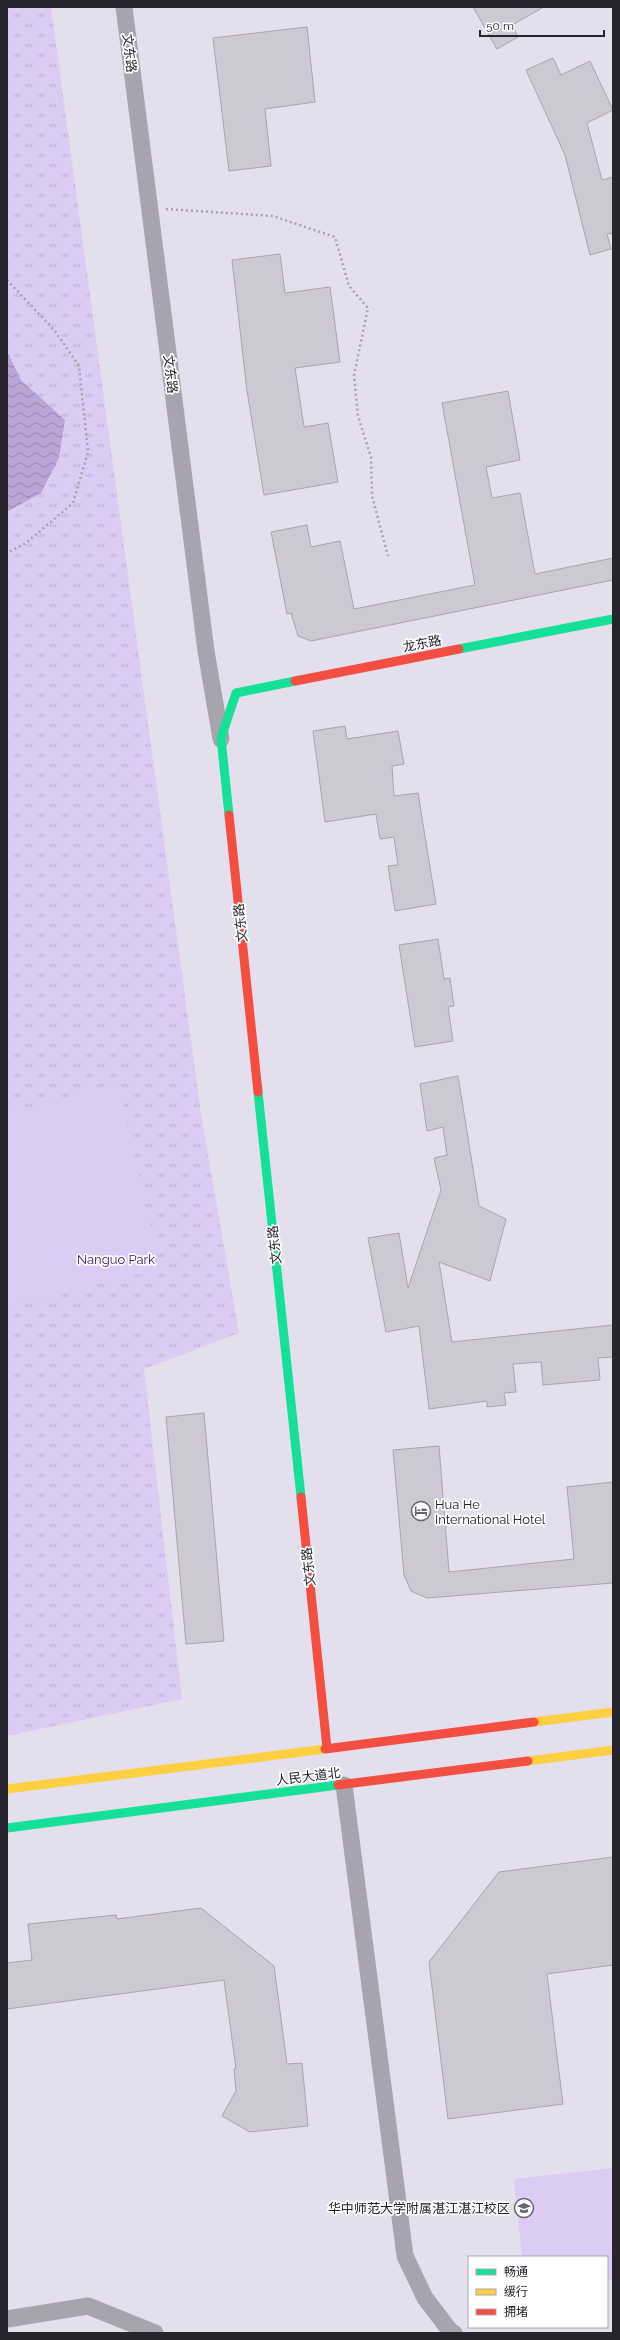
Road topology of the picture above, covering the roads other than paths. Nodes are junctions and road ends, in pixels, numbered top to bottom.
1 (124, 7) edge
2 (613, 619) edge
3 (236, 693) joint
4 (221, 741) junction
5 (613, 1712) edge
6 (327, 1748) junction
7 (613, 1750) edge
8 (344, 1785) junction
9 (7, 1789) edge
10 (7, 1828) edge
11 (7, 2319) edge
12 (155, 2333) edge
13 (454, 2333) edge

1 - 4 street, 文东路
2 - 3 street, 龙东路
3 - 4 street, 文东路
4 - 6 street, 文东路
5 - 6 street, 人民大道北
6 - 9 street, 人民大道北
7 - 8 street, 人民大道北
8 - 10 street, 人民大道北
8 - 13 street
11 - 12 street

